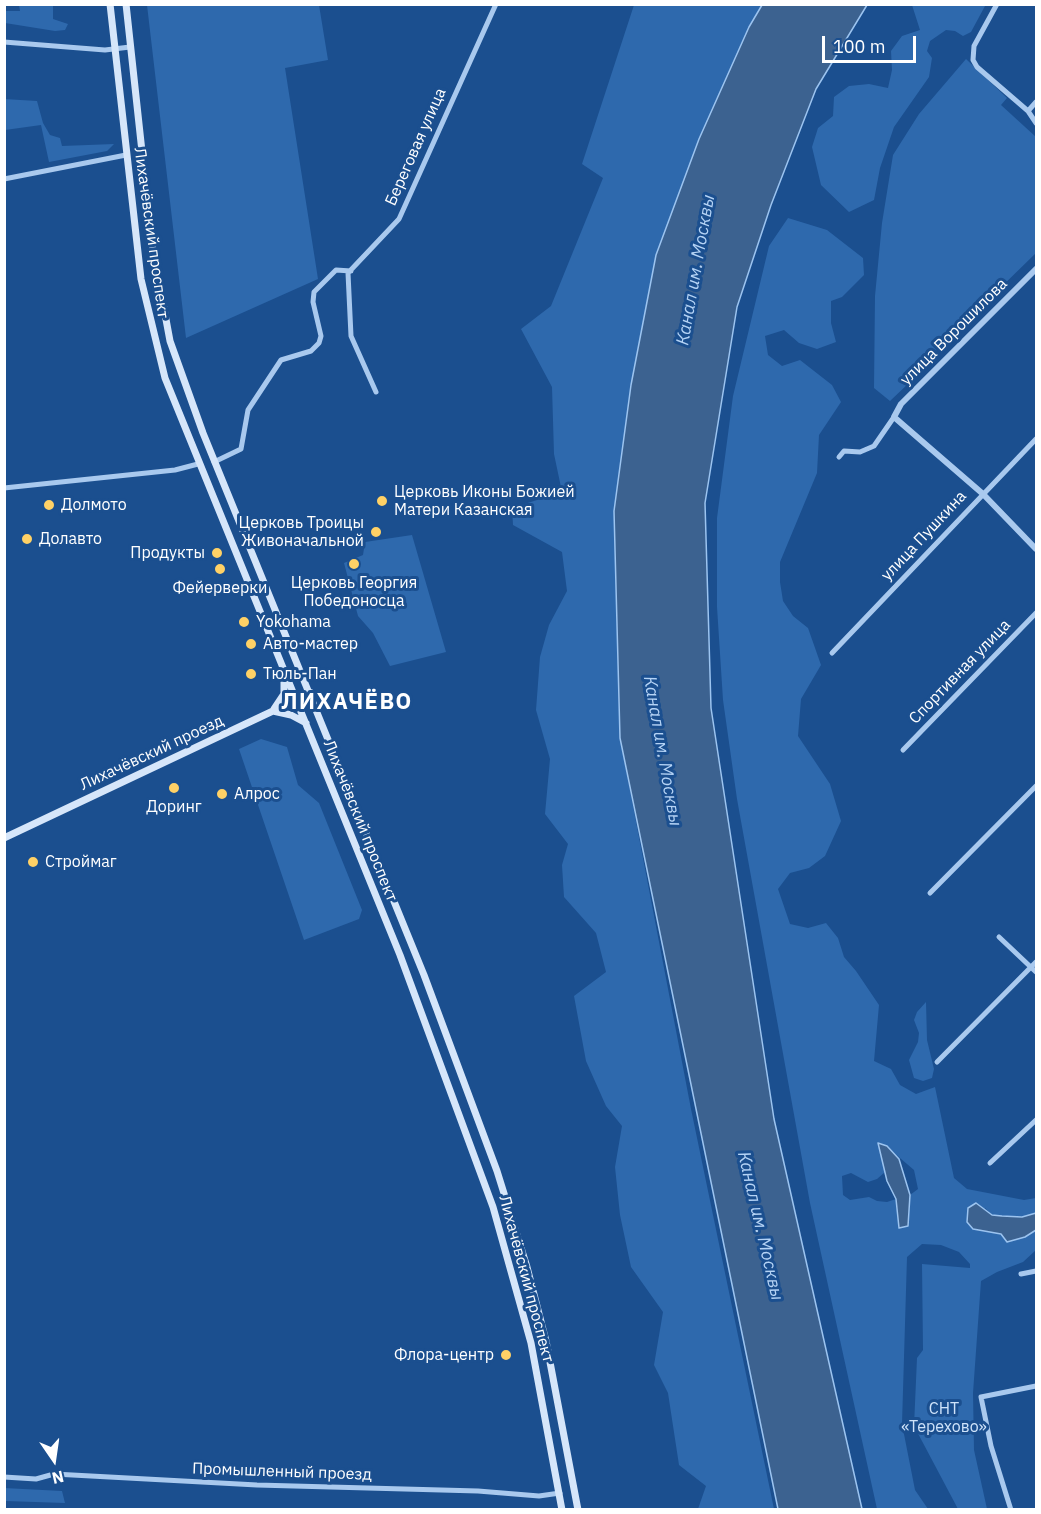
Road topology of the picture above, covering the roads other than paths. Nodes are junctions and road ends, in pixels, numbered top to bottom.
1 (110, 4) edge
2 (126, 4) edge
3 (496, 4) edge
4 (997, 4) edge
5 (4, 42) edge
6 (130, 47) junction
7 (115, 49) junction
8 (1036, 102) edge
9 (1028, 111) junction
10 (1036, 123) edge
11 (126, 154) junction
12 (4, 179) edge
13 (1036, 269) edge
14 (351, 271) junction
15 (376, 392) dead end
16 (894, 417) junction
17 (1036, 439) edge
18 (839, 457) dead end
19 (214, 462) junction
20 (198, 464) junction
21 (4, 488) edge
22 (983, 494) junction
23 (1036, 549) edge
24 (1036, 613) edge
25 (832, 652) dead end
26 (284, 671) junction
27 (310, 693) junction
28 (296, 700) junction
29 (273, 711) junction
30 (306, 723) junction
31 (903, 750) dead end
32 (1036, 786) edge
33 (4, 838) edge
34 (930, 893) dead end
35 (999, 937) dead end
36 (1036, 962) edge
37 (1032, 966) junction
38 (1036, 972) edge
39 (937, 1062) dead end
40 (1036, 1120) edge
41 (990, 1163) dead end
42 (1036, 1271) edge
43 (1021, 1275) dead end
44 (1036, 1386) edge
45 (4, 1477) edge
46 (560, 1493) junction
47 (562, 1509) edge
48 (578, 1509) edge
49 (1011, 1509) edge

1 - 7 main road, Лихачёвский проспект
2 - 6 main road, Лихачёвский проспект
3 - 14 street, Береговая улица
4 - 9 street
5 - 7 street
6 - 7 street
6 - 19 main road, Лихачёвский проспект
7 - 11 main road, Лихачёвский проспект
8 - 9 street
9 - 10 street
11 - 12 street
11 - 20 main road, Лихачёвский проспект
13 - 16 street, улица Ворошилова
14 - 15 street
14 - 19 street
16 - 18 street
16 - 22 street
17 - 22 street, улица Пушкина
19 - 27 main road, Лихачёвский проспект
20 - 21 street
20 - 26 main road, Лихачёвский проспект
22 - 23 street
22 - 25 street, улица Пушкина
24 - 31 street, Спортивная улица
26 - 28 main road, Лихачёвский проспект
26 - 29 main road
27 - 28 main road, Лихачёвский проезд
27 - 48 main road, Лихачёвский проспект
28 - 29 main road, Лихачёвский проезд
28 - 30 main road, Лихачёвский проспект
29 - 30 main road
29 - 33 main road, Лихачёвский проезд
30 - 46 main road, Лихачёвский проспект
32 - 34 street
35 - 37 street
36 - 37 street
37 - 38 street
37 - 39 street
40 - 41 street
42 - 43 street
44 - 49 street
45 - 46 street, Промышленный проезд
46 - 47 main road, Лихачёвский проспект

